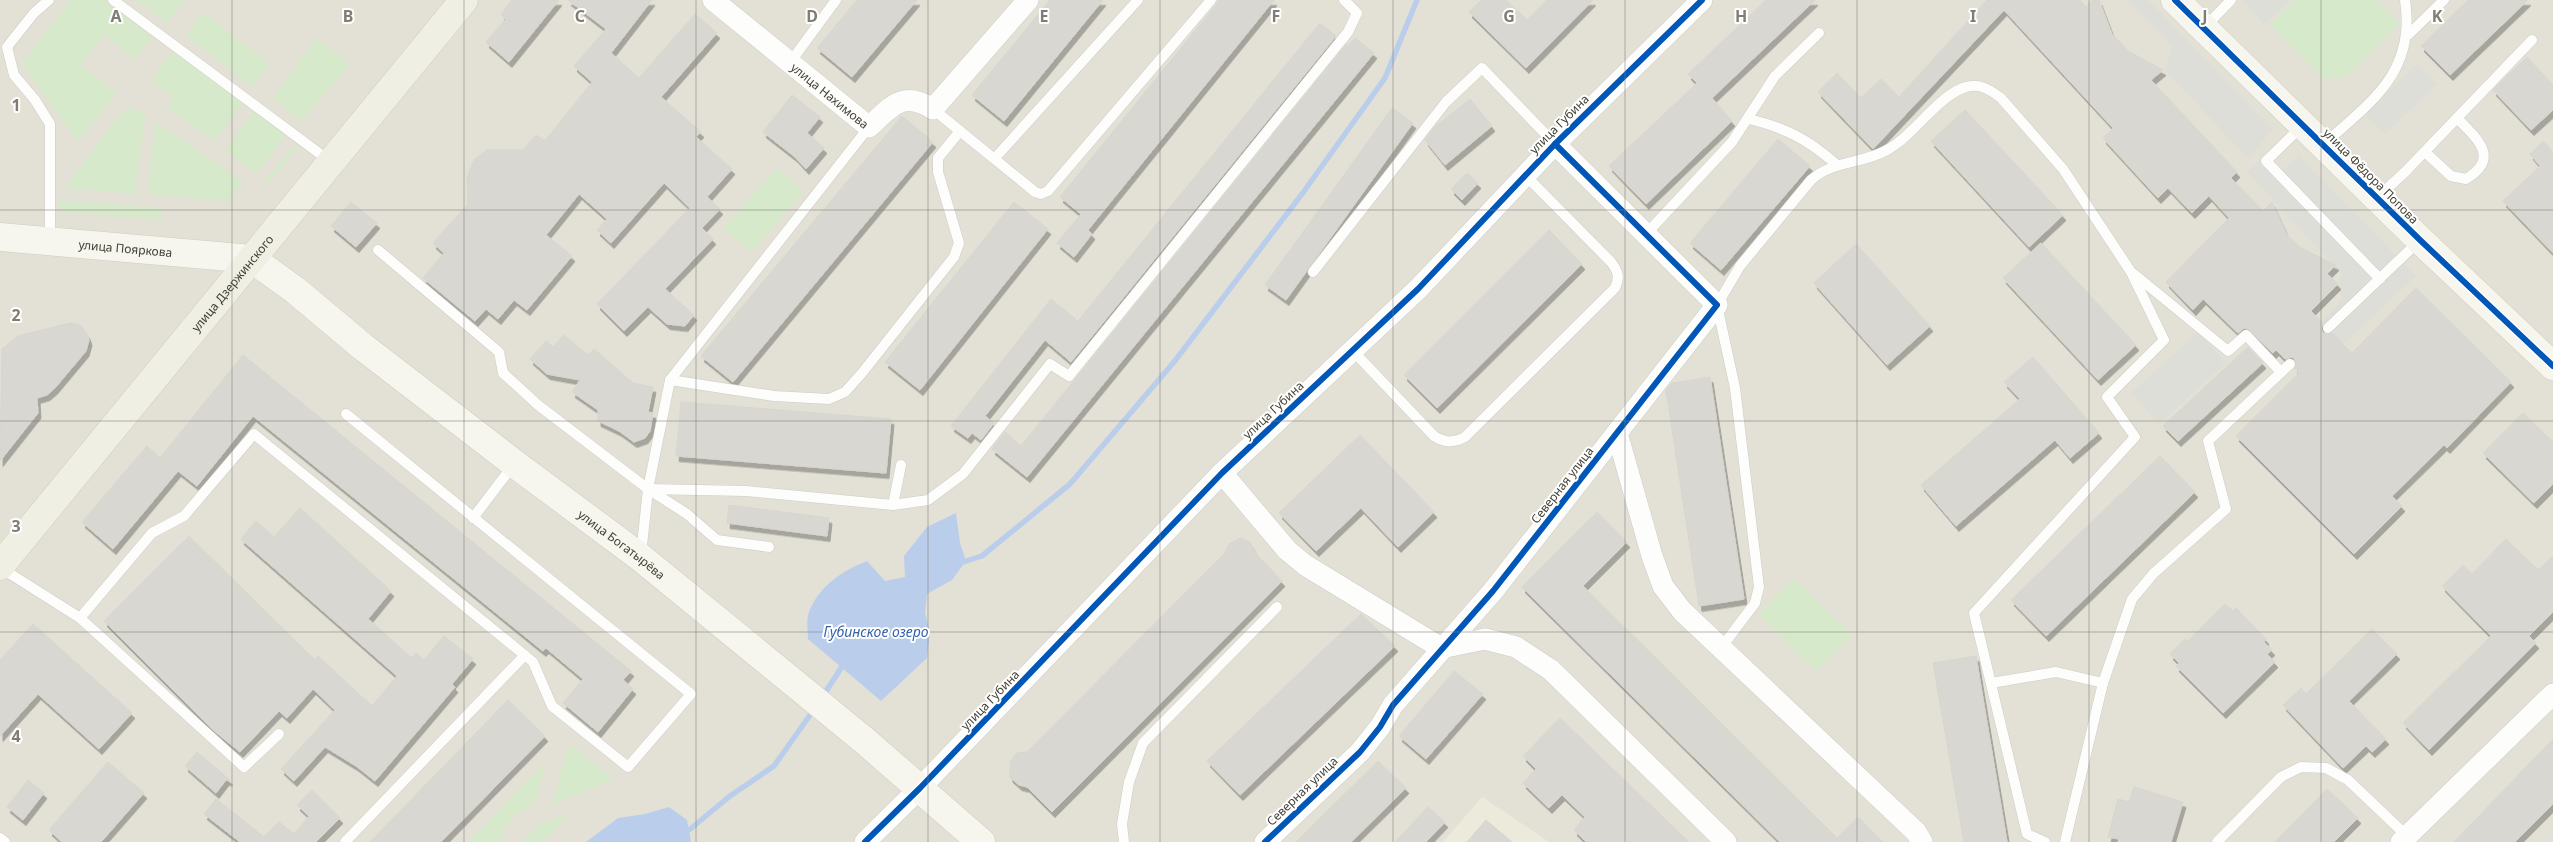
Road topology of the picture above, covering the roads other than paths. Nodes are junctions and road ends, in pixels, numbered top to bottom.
1 (49, 0) edge
2 (113, 0) edge
3 (464, 0) edge
4 (713, 0) edge
5 (836, 0) edge
6 (1028, 0) edge
7 (1138, 0) edge
8 (1211, 0) edge
9 (1344, 0) edge
10 (1702, 0) edge
11 (2176, 0) edge
12 (2230, 0) edge
13 (2405, 0) edge
14 (2444, 0) edge
15 (2204, 28) junction
16 (1819, 33) dead end
17 (2408, 35) junction
18 (2532, 40) dead end
19 (789, 64) junction
20 (933, 109) junction
21 (1749, 118) junction
22 (2457, 118) junction
23 (2303, 125) junction
24 (869, 127) junction
25 (960, 131) junction
26 (1554, 144) junction
27 (2323, 144) junction
28 (2424, 152) junction
29 (995, 158) junction
30 (331, 162) junction
31 (1836, 164) junction
32 (1525, 175) junction
33 (2377, 198) junction
34 (1646, 234) junction
35 (0, 237) edge
36 (2420, 240) junction
37 (50, 241) junction
38 (378, 250) dead end
39 (252, 259) junction
40 (1313, 272) dead end
41 (2131, 272) junction
42 (2380, 279) junction
43 (1717, 305) junction
44 (2328, 328) dead end
45 (1352, 350) junction
46 (2290, 364) dead end
47 (2553, 365) edge
48 (2281, 372) junction
49 (670, 380) junction
50 (346, 414) dead end
51 (1616, 433) junction
52 (515, 464) junction
53 (901, 464) dead end
54 (1222, 473) junction
55 (648, 489) junction
56 (893, 505) junction
57 (473, 518) junction
58 (769, 547) dead end
59 (640, 557) junction
60 (0, 567) edge
61 (1277, 607) dead end
62 (80, 618) junction
63 (1441, 648) junction
64 (1721, 648) junction
65 (525, 655) junction
66 (1991, 683) junction
67 (2103, 683) junction
68 (2552, 696) edge
69 (279, 734) dead end
70 (920, 788) junction
71 (0, 838) edge
72 (2404, 839) edge
73 (5, 842) edge
74 (345, 842) edge
75 (865, 842) edge
76 (981, 842) edge
77 (1124, 842) edge
78 (1265, 842) edge
79 (1726, 842) edge
80 (1922, 842) edge
81 (2045, 842) edge
82 (2065, 842) edge
83 (2217, 842) edge

1 - 37 lane
2 - 30 lane
3 - 30 main road, улица Дзержинского
4 - 19 street, улица Нахимова
5 - 19 lane
6 - 20 street
7 - 29 lane
8 - 29 lane
9 - 56 lane
10 - 26 street, улица Губина
11 - 15 main road, улица Фёдора Попова
12 - 15 lane
13 - 17 lane
14 - 17 lane
15 - 23 main road, улица Фёдора Попова
16 - 21 lane
17 - 27 lane
18 - 22 lane
19 - 24 street, улица Нахимова
20 - 24 street, улица Нахимова
20 - 25 lane
21 - 31 lane
21 - 34 lane
22 - 28 lane
22 - 28 lane
23 - 27 main road, улица Фёдора Попова
23 - 42 lane
24 - 49 lane
25 - 29 lane
25 - 49 lane
26 - 32 street, улица Губина
26 - 34 street
26 - 40 lane
27 - 33 main road, улица Фёдора Попова
28 - 33 lane
30 - 39 main road, улица Дзержинского
31 - 41 lane
31 - 43 lane
32 - 45 street, улица Губина
32 - 45 lane
33 - 36 main road, улица Фёдора Попова
34 - 43 street
35 - 37 main road, улица Пояркова
36 - 42 lane
36 - 47 main road, улица Фёдора Попова
37 - 39 main road, улица Пояркова
38 - 55 lane
39 - 52 main road, улица Богатырёва
39 - 60 main road, улица Дзержинского
41 - 48 lane
41 - 66 lane
42 - 44 lane
43 - 51 street, Северная улица
43 - 64 lane
45 - 54 street, улица Губина
46 - 48 lane
48 - 67 lane
49 - 55 lane
50 - 57 lane
51 - 63 street, Северная улица
51 - 64 street
52 - 57 lane
52 - 59 main road, улица Богатырёва
53 - 56 lane
54 - 63 street
54 - 70 street, улица Губина
55 - 56 lane
55 - 58 lane
55 - 59 lane
57 - 65 lane
59 - 70 main road, улица Богатырёва
60 - 62 lane
61 - 77 lane
62 - 65 lane
62 - 69 lane
63 - 78 street, Северная улица
63 - 79 street
64 - 80 street
65 - 74 lane
66 - 67 lane
66 - 81 lane
67 - 82 lane
68 - 72 street
70 - 75 street, улица Губина
70 - 76 main road, улица Богатырёва
71 - 73 lane
72 - 83 lane

